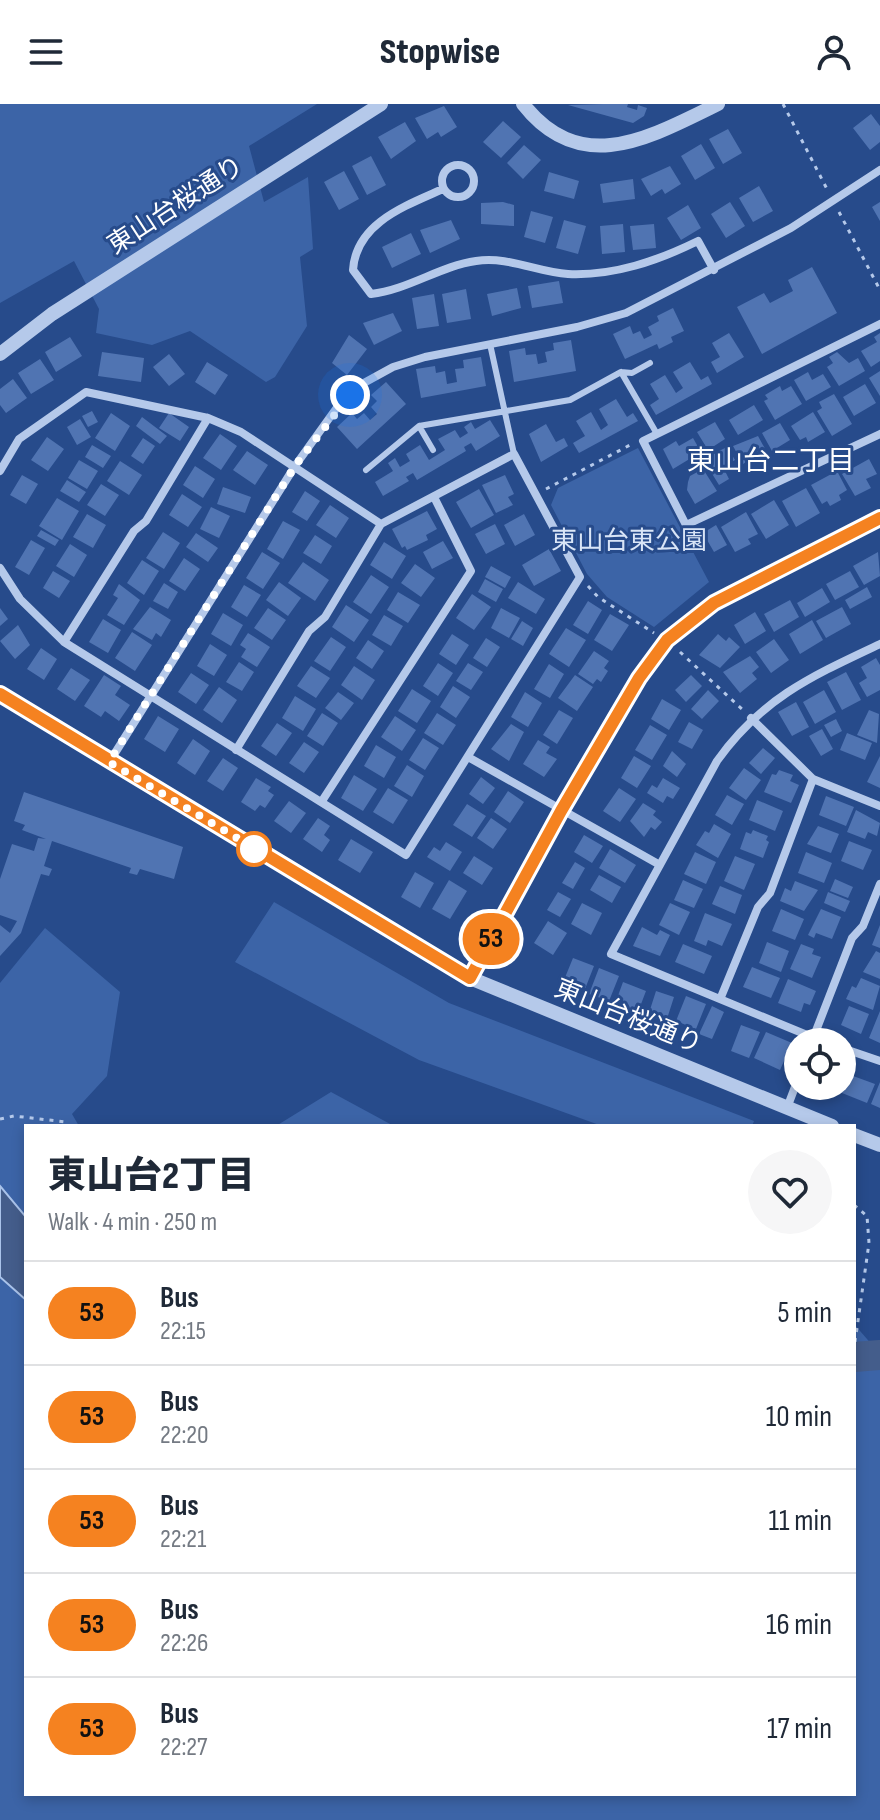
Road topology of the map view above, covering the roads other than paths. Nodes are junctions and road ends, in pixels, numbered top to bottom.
1 (381, 104) edge
2 (523, 104) edge
3 (718, 104) edge
4 (880, 170) edge
5 (443, 189) junction
6 (714, 270) junction
7 (880, 324) edge
8 (490, 344) junction
9 (0, 354) edge
10 (650, 363) dead end
11 (621, 372) junction
12 (503, 409) junction
13 (208, 418) junction
14 (419, 426) junction
15 (657, 434) junction
16 (880, 434) edge
17 (433, 450) dead end
18 (514, 454) junction
19 (295, 466) junction
20 (366, 470) dead end
21 (0, 471) edge
22 (434, 497) junction
23 (880, 518) edge
24 (381, 524) junction
25 (0, 568) edge
26 (64, 642) junction
27 (880, 644) edge
28 (0, 694) edge
29 (151, 698) junction
30 (751, 718) junction
31 (236, 750) junction
32 (468, 757) junction
33 (109, 762) junction
34 (813, 779) junction
35 (322, 801) junction
36 (880, 806) edge
37 (561, 811) junction
38 (660, 865) junction
39 (880, 884) edge
40 (470, 978) junction
41 (721, 997) junction
42 (787, 1028) edge
43 (818, 1028) edge
44 (856, 1053) edge
45 (880, 1061) edge
46 (790, 1100) edge
47 (787, 1108) junction
48 (827, 1124) edge
49 (856, 1136) edge
50 (880, 1145) edge

1 - 9 street, 東山台桜通り
2 - 3 street
4 - 6 street
5 - 5 street
5 - 6 street
6 - 8 street
7 - 15 street
8 - 12 lane
8 - 19 street
10 - 11 lane
11 - 12 lane
11 - 15 lane
12 - 14 lane
12 - 18 lane
13 - 19 street
13 - 21 street
13 - 26 street
14 - 17 lane
14 - 20 lane
15 - 16 street
18 - 22 street
18 - 32 street
19 - 24 street
19 - 29 street
22 - 24 street
22 - 35 street
23 - 37 street
24 - 31 street
25 - 26 street
26 - 29 street
27 - 30 street
28 - 33 street, 東山台桜通り
29 - 31 street
29 - 33 street
30 - 34 street
30 - 38 street
31 - 35 street
32 - 35 street
32 - 37 street
33 - 40 street, 東山台桜通り
34 - 36 street
34 - 41 street
37 - 38 street
37 - 40 street
38 - 41 street
39 - 43 street
40 - 47 street, 東山台桜通り
41 - 42 street
44 - 45 street
46 - 47 street
47 - 48 street, 東山台桜通り
49 - 50 street

